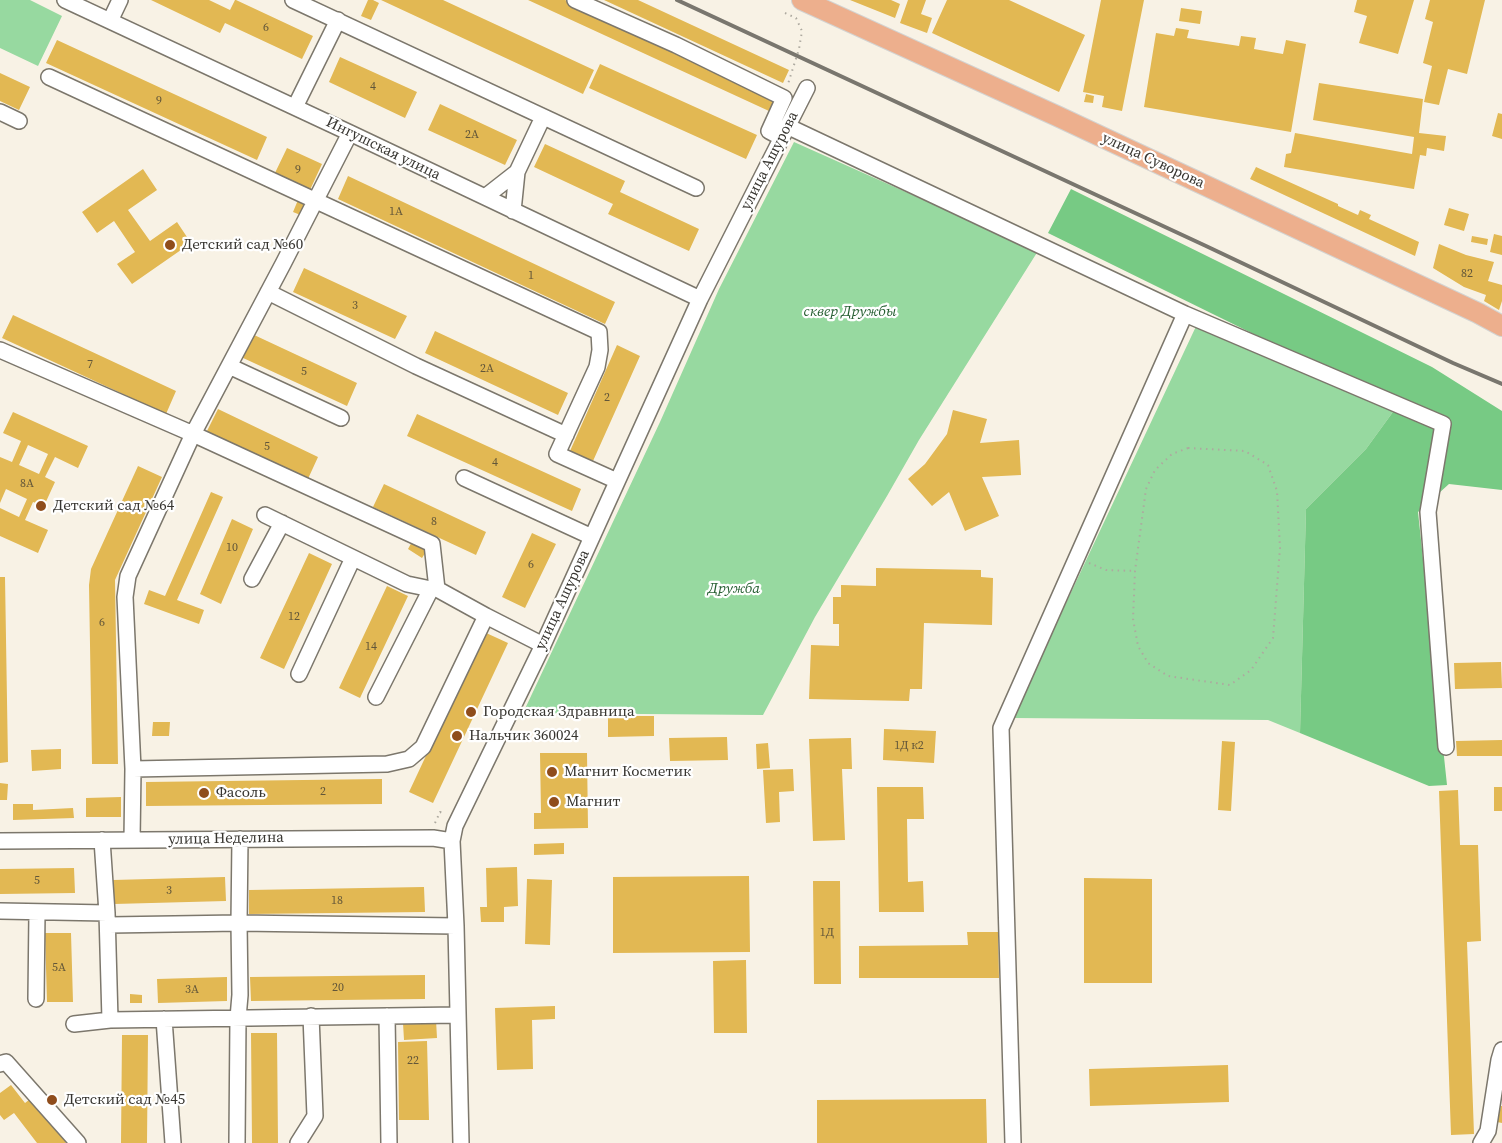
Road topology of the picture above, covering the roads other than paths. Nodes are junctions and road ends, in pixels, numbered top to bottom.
1 (65, 0) edge
2 (120, 0) edge
3 (293, 0) edge
4 (575, 0) edge
5 (802, 0) edge
6 (338, 20) junction
7 (110, 21) junction
8 (49, 76) dead end
9 (807, 88) dead end
10 (295, 107) junction
11 (0, 112) edge
12 (543, 117) junction
13 (19, 121) dead end
14 (784, 132) junction
15 (350, 133) junction
16 (517, 172) junction
17 (696, 188) dead end
18 (485, 197) junction
19 (315, 200) junction
20 (513, 211) junction
21 (268, 292) junction
22 (700, 299) junction
23 (1185, 314) junction
24 (1502, 326) edge
25 (0, 350) edge
26 (229, 366) junction
27 (341, 418) dead end
28 (193, 434) junction
29 (566, 435) junction
30 (464, 478) dead end
31 (617, 481) junction
32 (265, 515) dead end
33 (282, 523) junction
34 (592, 537) junction
35 (353, 558) junction
36 (252, 579) dead end
37 (434, 589) junction
38 (486, 616) junction
39 (543, 645) junction
40 (298, 674) dead end
41 (376, 697) dead end
42 (1446, 747) dead end
43 (133, 769) junction
44 (240, 838) junction
45 (102, 840) junction
46 (132, 840) junction
47 (0, 841) edge
48 (452, 841) junction
49 (0, 911) edge
50 (37, 912) junction
51 (108, 919) junction
52 (238, 923) junction
53 (456, 926) junction
54 (36, 999) dead end
55 (458, 1015) junction
56 (311, 1016) junction
57 (387, 1016) junction
58 (238, 1018) junction
59 (164, 1019) junction
60 (110, 1020) junction
61 (74, 1024) dead end
62 (1502, 1050) edge
63 (0, 1064) edge
64 (78, 1143) edge
65 (173, 1143) edge
66 (237, 1143) edge
67 (298, 1143) edge
68 (389, 1143) edge
69 (461, 1143) edge
70 (1013, 1143) edge
71 (1481, 1143) edge

1 - 7 street, Ингушская улица
2 - 7 street
3 - 6 street
4 - 14 street
5 - 24 main road, улица Суворова
6 - 10 street
6 - 12 street
7 - 10 street, Ингушская улица
8 - 19 street
9 - 14 street, улица Ашурова
10 - 15 street, Ингушская улица
11 - 13 street
12 - 16 street
12 - 17 street
14 - 22 street, улица Ашурова
14 - 23 street
15 - 18 street, Ингушская улица
15 - 19 street
16 - 18 street
16 - 20 street
18 - 20 street, Ингушская улица
19 - 21 street
19 - 29 street
20 - 22 street, Ингушская улица
21 - 26 street
21 - 29 street
22 - 31 street, улица Ашурова
23 - 42 street
23 - 70 street
25 - 28 street
26 - 27 street
26 - 28 street
28 - 37 street
28 - 43 street
29 - 31 street
30 - 34 street
31 - 34 street, улица Ашурова
32 - 33 street
33 - 35 street
33 - 36 street
34 - 39 street, улица Ашурова
35 - 37 street
35 - 40 street
37 - 38 street
37 - 41 street
38 - 39 street
38 - 43 street
39 - 48 street, улица Ашурова
43 - 46 street
44 - 46 street, улица Неделина
44 - 48 street, улица Неделина
44 - 52 street
45 - 46 street, улица Неделина
45 - 47 street, улица Неделина
45 - 51 street
48 - 53 street, улица Ашурова
49 - 50 street
50 - 51 street
50 - 54 street
51 - 52 street
51 - 60 street
52 - 53 street
52 - 58 street
53 - 55 street, улица Ашурова
55 - 57 street
55 - 69 street, улица Ашурова
56 - 57 street
56 - 58 street
56 - 67 street
57 - 68 street
58 - 59 street
58 - 66 street
59 - 60 street
59 - 65 street
60 - 61 street
62 - 71 street
63 - 64 street

